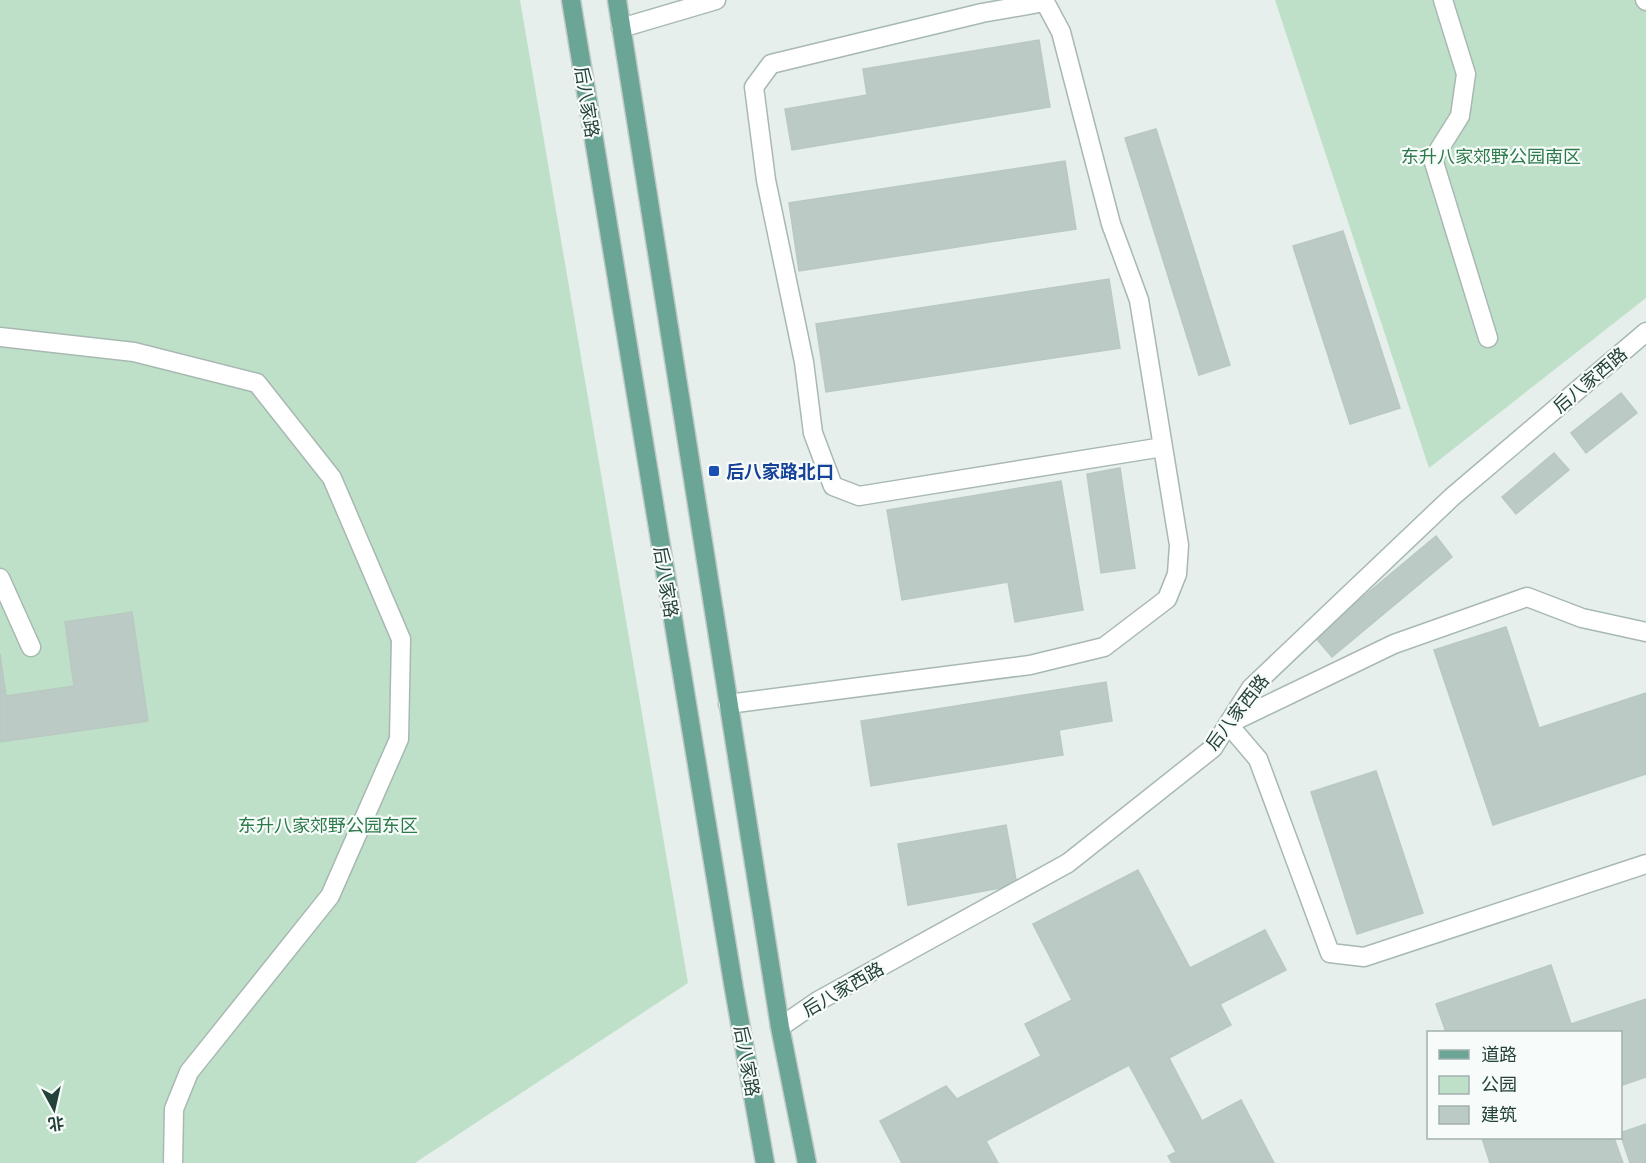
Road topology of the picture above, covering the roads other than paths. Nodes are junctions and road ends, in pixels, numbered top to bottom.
1 (571, 0) edge
2 (617, 0) edge
3 (716, 0) edge
4 (1443, 0) edge
5 (1049, 1) edge
6 (621, 28) junction
7 (1646, 332) edge
8 (0, 337) edge
9 (1488, 338) dead end
10 (1163, 447) junction
11 (0, 578) edge
12 (1646, 632) edge
13 (31, 647) dead end
14 (728, 704) junction
15 (1228, 724) junction
16 (1646, 864) edge
17 (780, 1028) junction
18 (173, 1163) edge
19 (765, 1163) edge
20 (807, 1163) edge

1 - 19 main road, 后八家路
2 - 6 main road
3 - 6 street
4 - 9 street
5 - 10 street
5 - 10 street
6 - 14 main road
7 - 15 street, 后八家西路
8 - 18 street
10 - 14 street
11 - 13 street
12 - 15 street
14 - 17 main road
15 - 16 street
15 - 17 street, 后八家西路
17 - 20 main road

